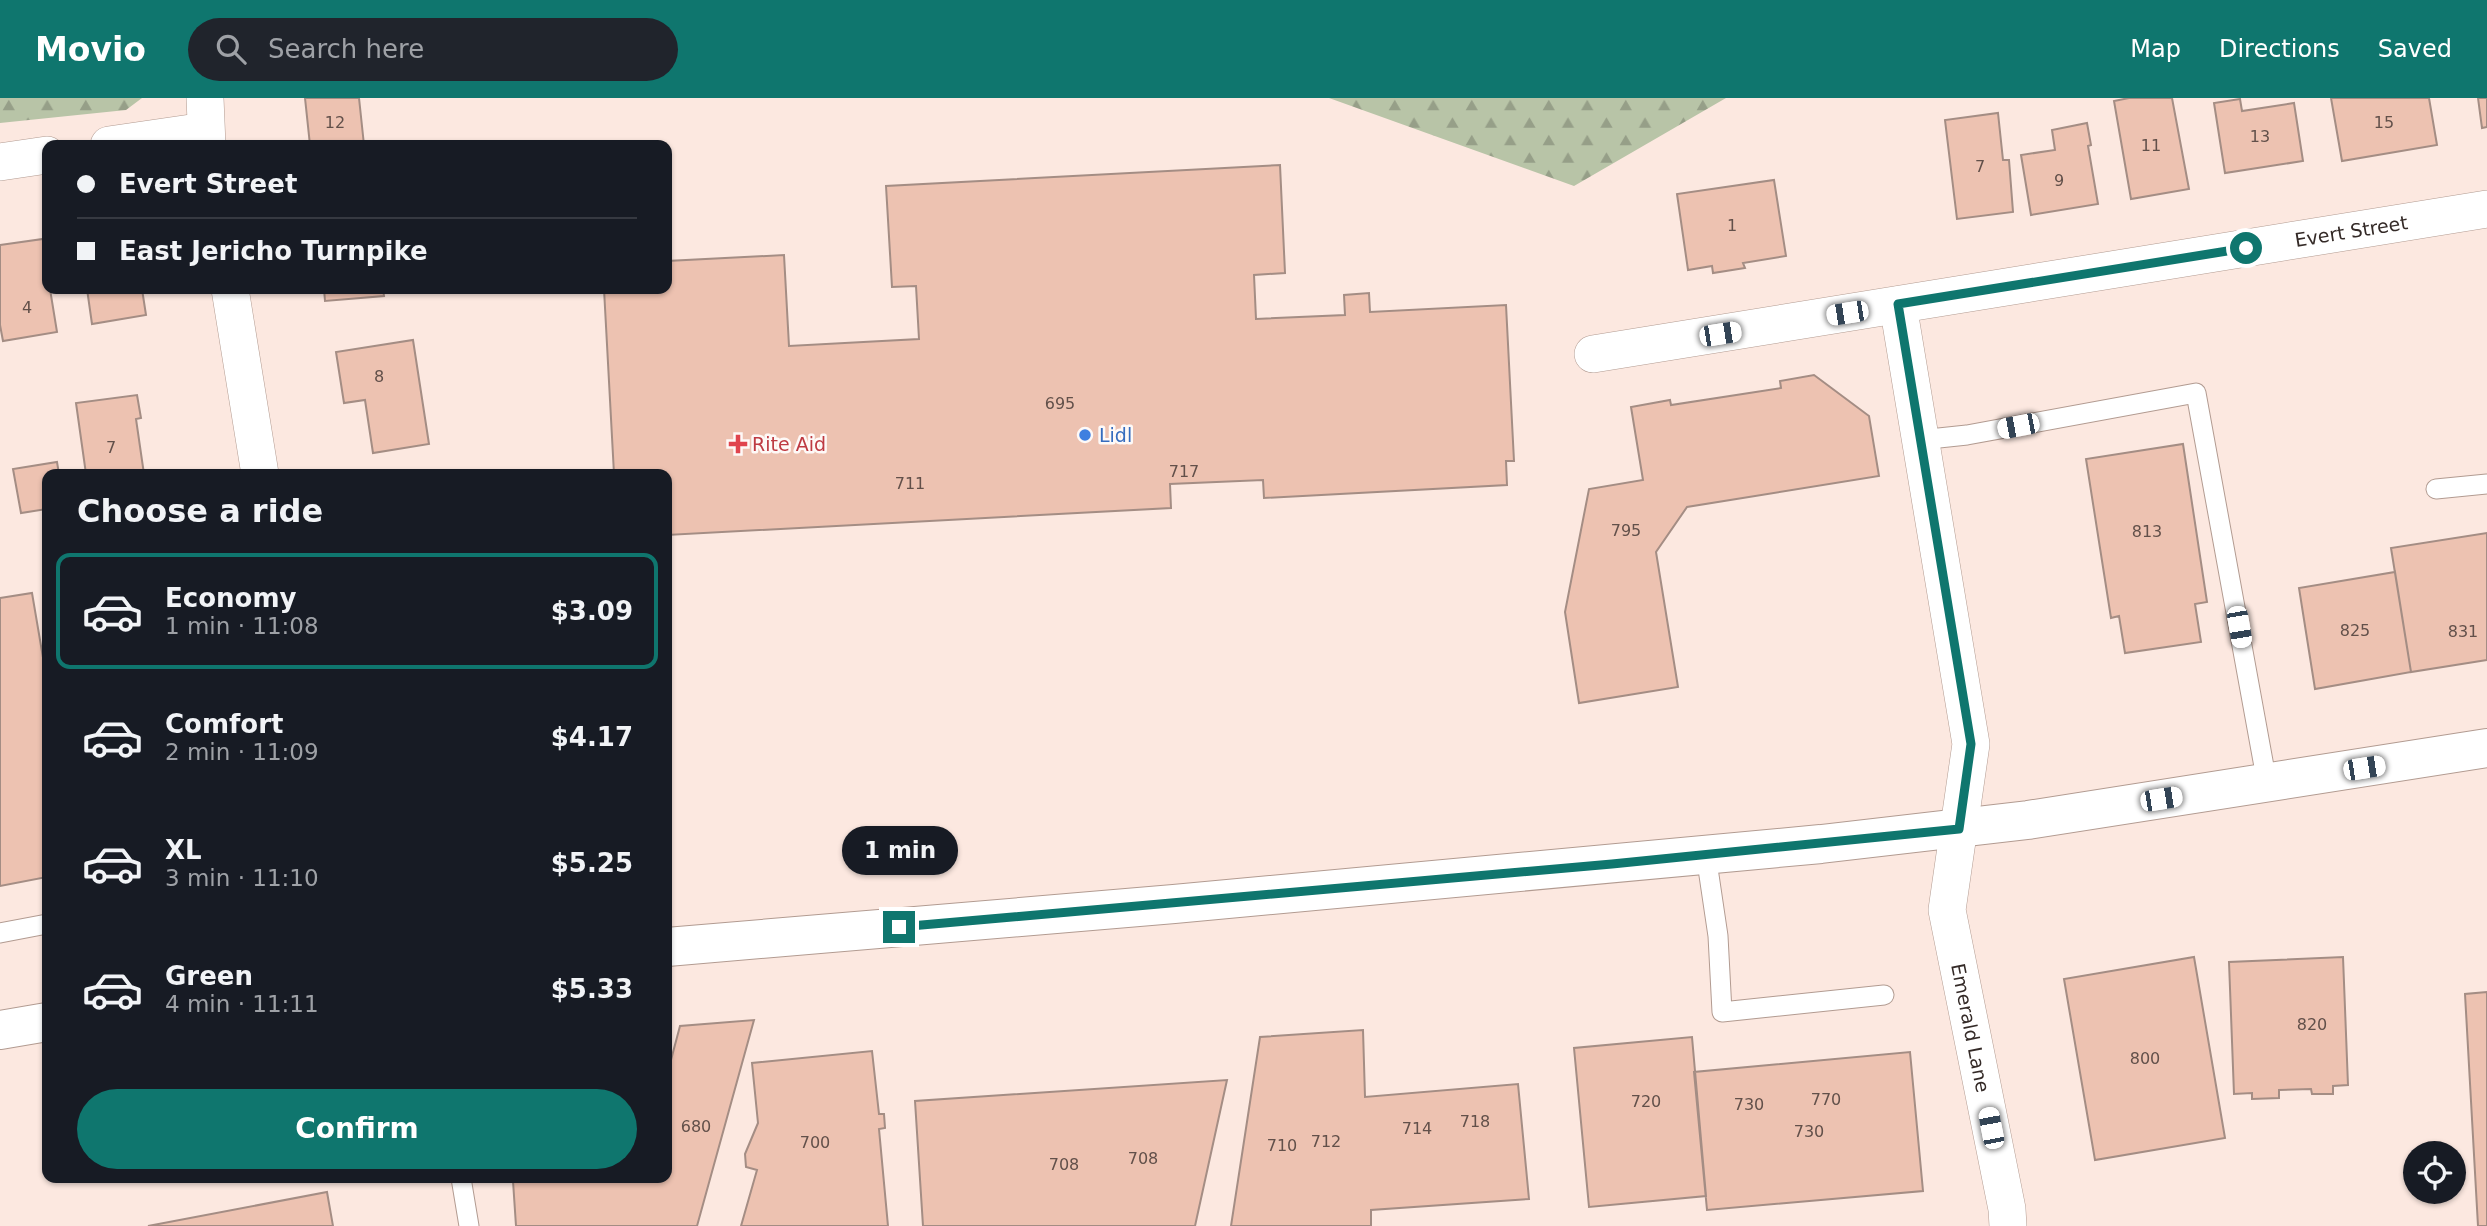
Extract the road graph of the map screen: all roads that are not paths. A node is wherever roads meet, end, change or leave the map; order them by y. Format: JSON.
{"nodes":[{"id":1,"x":206,"y":125,"type":"edge"},
{"id":2,"x":133,"y":140,"type":"edge"},
{"id":3,"x":42,"y":156,"type":"edge"},
{"id":4,"x":0,"y":162,"type":"edge"},
{"id":5,"x":2487,"y":209,"type":"edge"},
{"id":6,"x":231,"y":294,"type":"edge"},
{"id":7,"x":1898,"y":304,"type":"junction"},
{"id":8,"x":1593,"y":354,"type":"dead end"},
{"id":9,"x":1920,"y":440,"type":"junction"},
{"id":10,"x":259,"y":469,"type":"edge"},
{"id":11,"x":2487,"y":484,"type":"edge"},
{"id":12,"x":2436,"y":489,"type":"dead end"},
{"id":13,"x":2487,"y":748,"type":"edge"},
{"id":14,"x":2267,"y":783,"type":"junction"},
{"id":15,"x":1959,"y":829,"type":"junction"},
{"id":16,"x":1706,"y":855,"type":"junction"},
{"id":17,"x":42,"y":925,"type":"edge"},
{"id":18,"x":0,"y":933,"type":"edge"},
{"id":19,"x":672,"y":947,"type":"edge"},
{"id":20,"x":1884,"y":995,"type":"dead end"},
{"id":21,"x":42,"y":1023,"type":"edge"},
{"id":22,"x":0,"y":1030,"type":"edge"},
{"id":23,"x":462,"y":1183,"type":"edge"},
{"id":24,"x":469,"y":1226,"type":"edge"},
{"id":25,"x":2008,"y":1226,"type":"edge"}],
"edges":[{"from":1,"to":2,"type":"street"},
{"from":3,"to":4,"type":"street"},
{"from":5,"to":7,"type":"street","name":"Evert Street"},
{"from":6,"to":10,"type":"street"},
{"from":7,"to":8,"type":"street","name":"Evert Street"},
{"from":7,"to":9,"type":"street","name":"Emerald Lane"},
{"from":9,"to":14,"type":"lane"},
{"from":9,"to":15,"type":"street","name":"Emerald Lane"},
{"from":11,"to":12,"type":"lane"},
{"from":13,"to":14,"type":"main road"},
{"from":14,"to":15,"type":"main road"},
{"from":15,"to":16,"type":"main road"},
{"from":15,"to":25,"type":"street","name":"Emerald Lane"},
{"from":16,"to":19,"type":"main road"},
{"from":16,"to":20,"type":"lane"},
{"from":17,"to":18,"type":"lane"},
{"from":21,"to":22,"type":"main road"},
{"from":23,"to":24,"type":"lane"}]}
